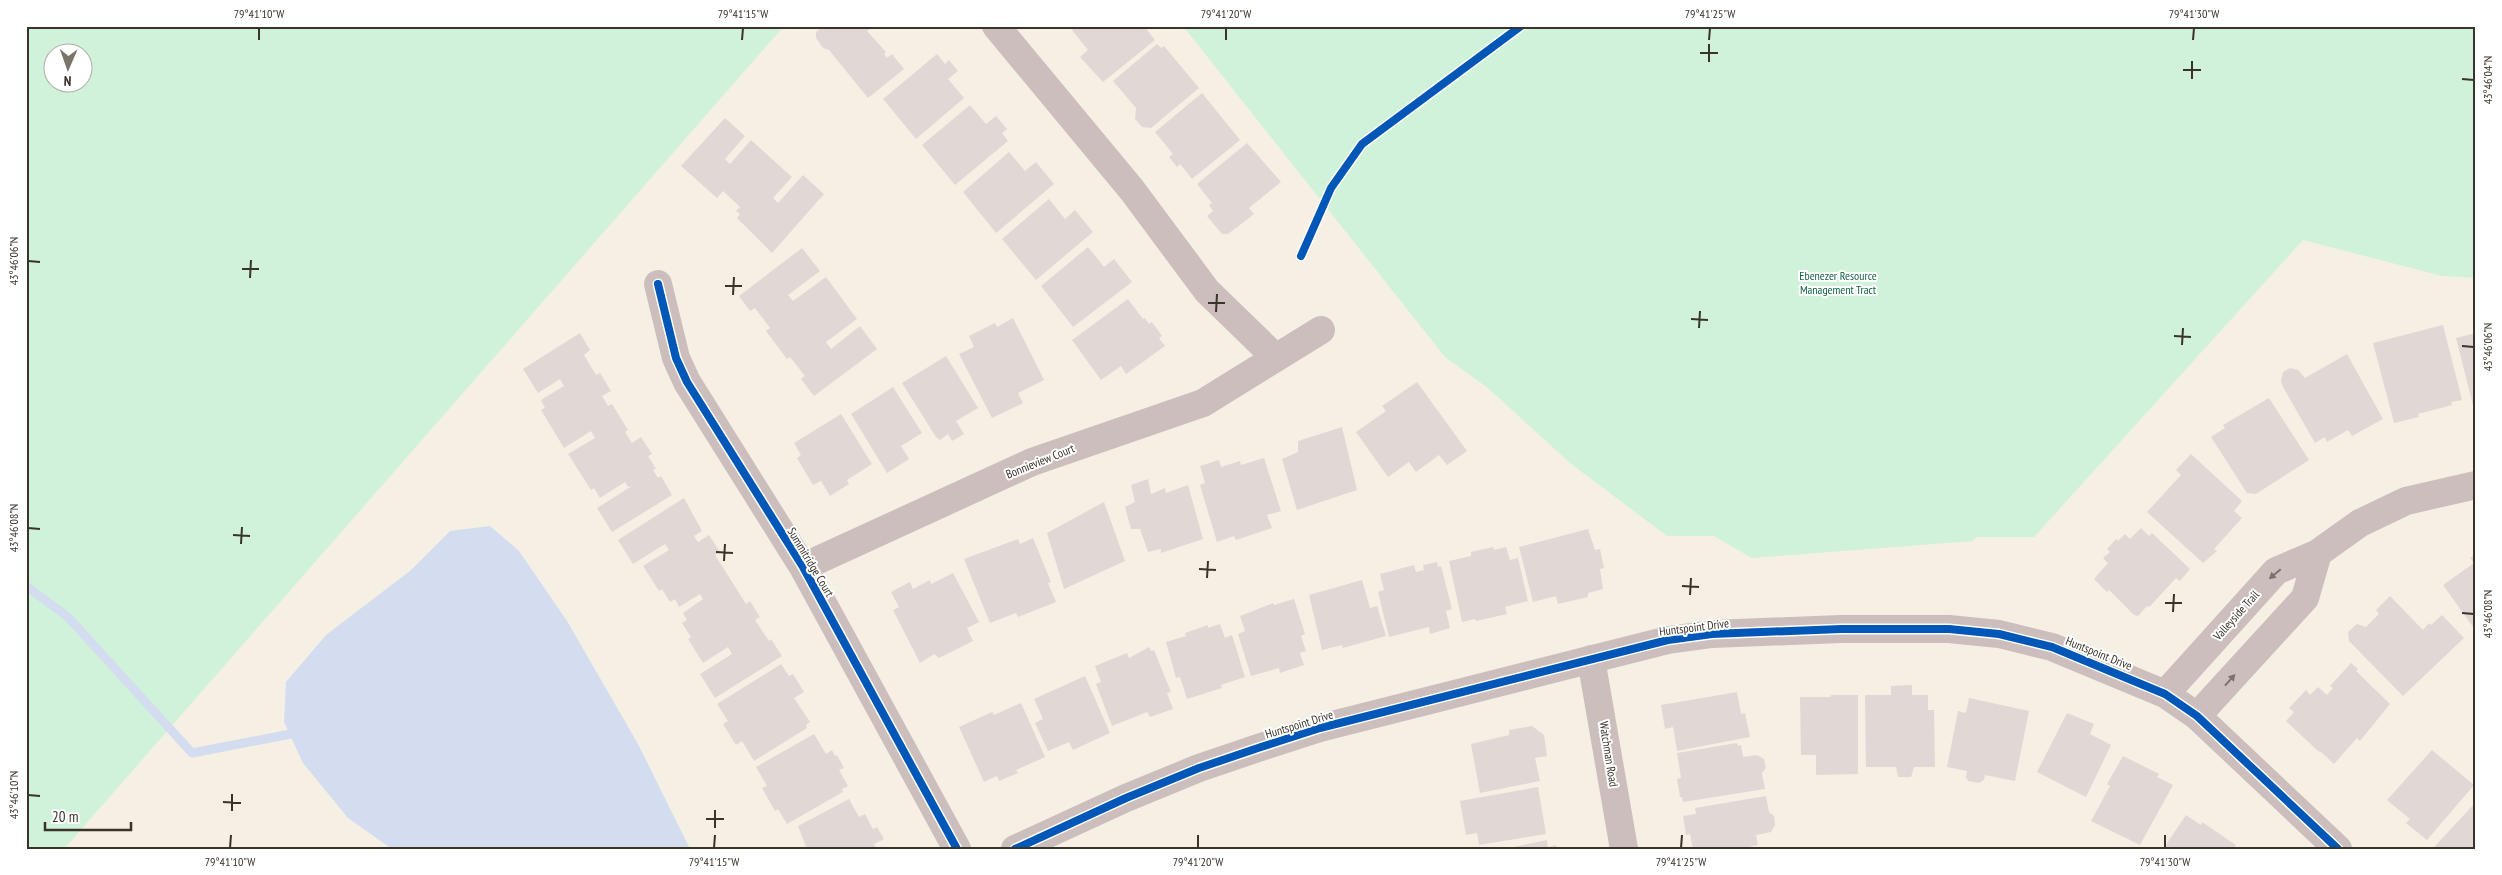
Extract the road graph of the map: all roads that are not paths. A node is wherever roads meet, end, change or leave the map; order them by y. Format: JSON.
{"nodes":[{"id":1,"x":996,"y":26,"type":"edge"},
{"id":2,"x":658,"y":284,"type":"dead end"},
{"id":3,"x":1321,"y":330,"type":"dead end"},
{"id":4,"x":1276,"y":358,"type":"junction"},
{"id":5,"x":2476,"y":484,"type":"edge"},
{"id":6,"x":2318,"y":553,"type":"junction"},
{"id":7,"x":803,"y":567,"type":"junction"},
{"id":8,"x":1591,"y":659,"type":"junction"},
{"id":9,"x":2165,"y":694,"type":"junction"},
{"id":10,"x":2198,"y":716,"type":"junction"},
{"id":11,"x":957,"y":849,"type":"edge"},
{"id":12,"x":1015,"y":849,"type":"edge"},
{"id":13,"x":1624,"y":849,"type":"edge"},
{"id":14,"x":2338,"y":849,"type":"edge"}],
"edges":[{"from":1,"to":4,"type":"street"},
{"from":2,"to":7,"type":"street","name":"Summitridge Court"},
{"from":3,"to":4,"type":"street","name":"Bonnieview Court"},
{"from":4,"to":7,"type":"street","name":"Bonnieview Court"},
{"from":5,"to":6,"type":"street","name":"Valleyside Trail"},
{"from":6,"to":9,"type":"street","name":"Valleyside Trail","one_way":true},
{"from":10,"to":6,"type":"street","one_way":true},
{"from":7,"to":11,"type":"street","name":"Summitridge Court"},
{"from":8,"to":9,"type":"street","name":"Huntspoint Drive"},
{"from":8,"to":12,"type":"street","name":"Huntspoint Drive"},
{"from":8,"to":13,"type":"street","name":"Watchman Road"},
{"from":9,"to":10,"type":"street","name":"Huntspoint Drive"},
{"from":10,"to":14,"type":"street","name":"Huntspoint Drive"}]}
